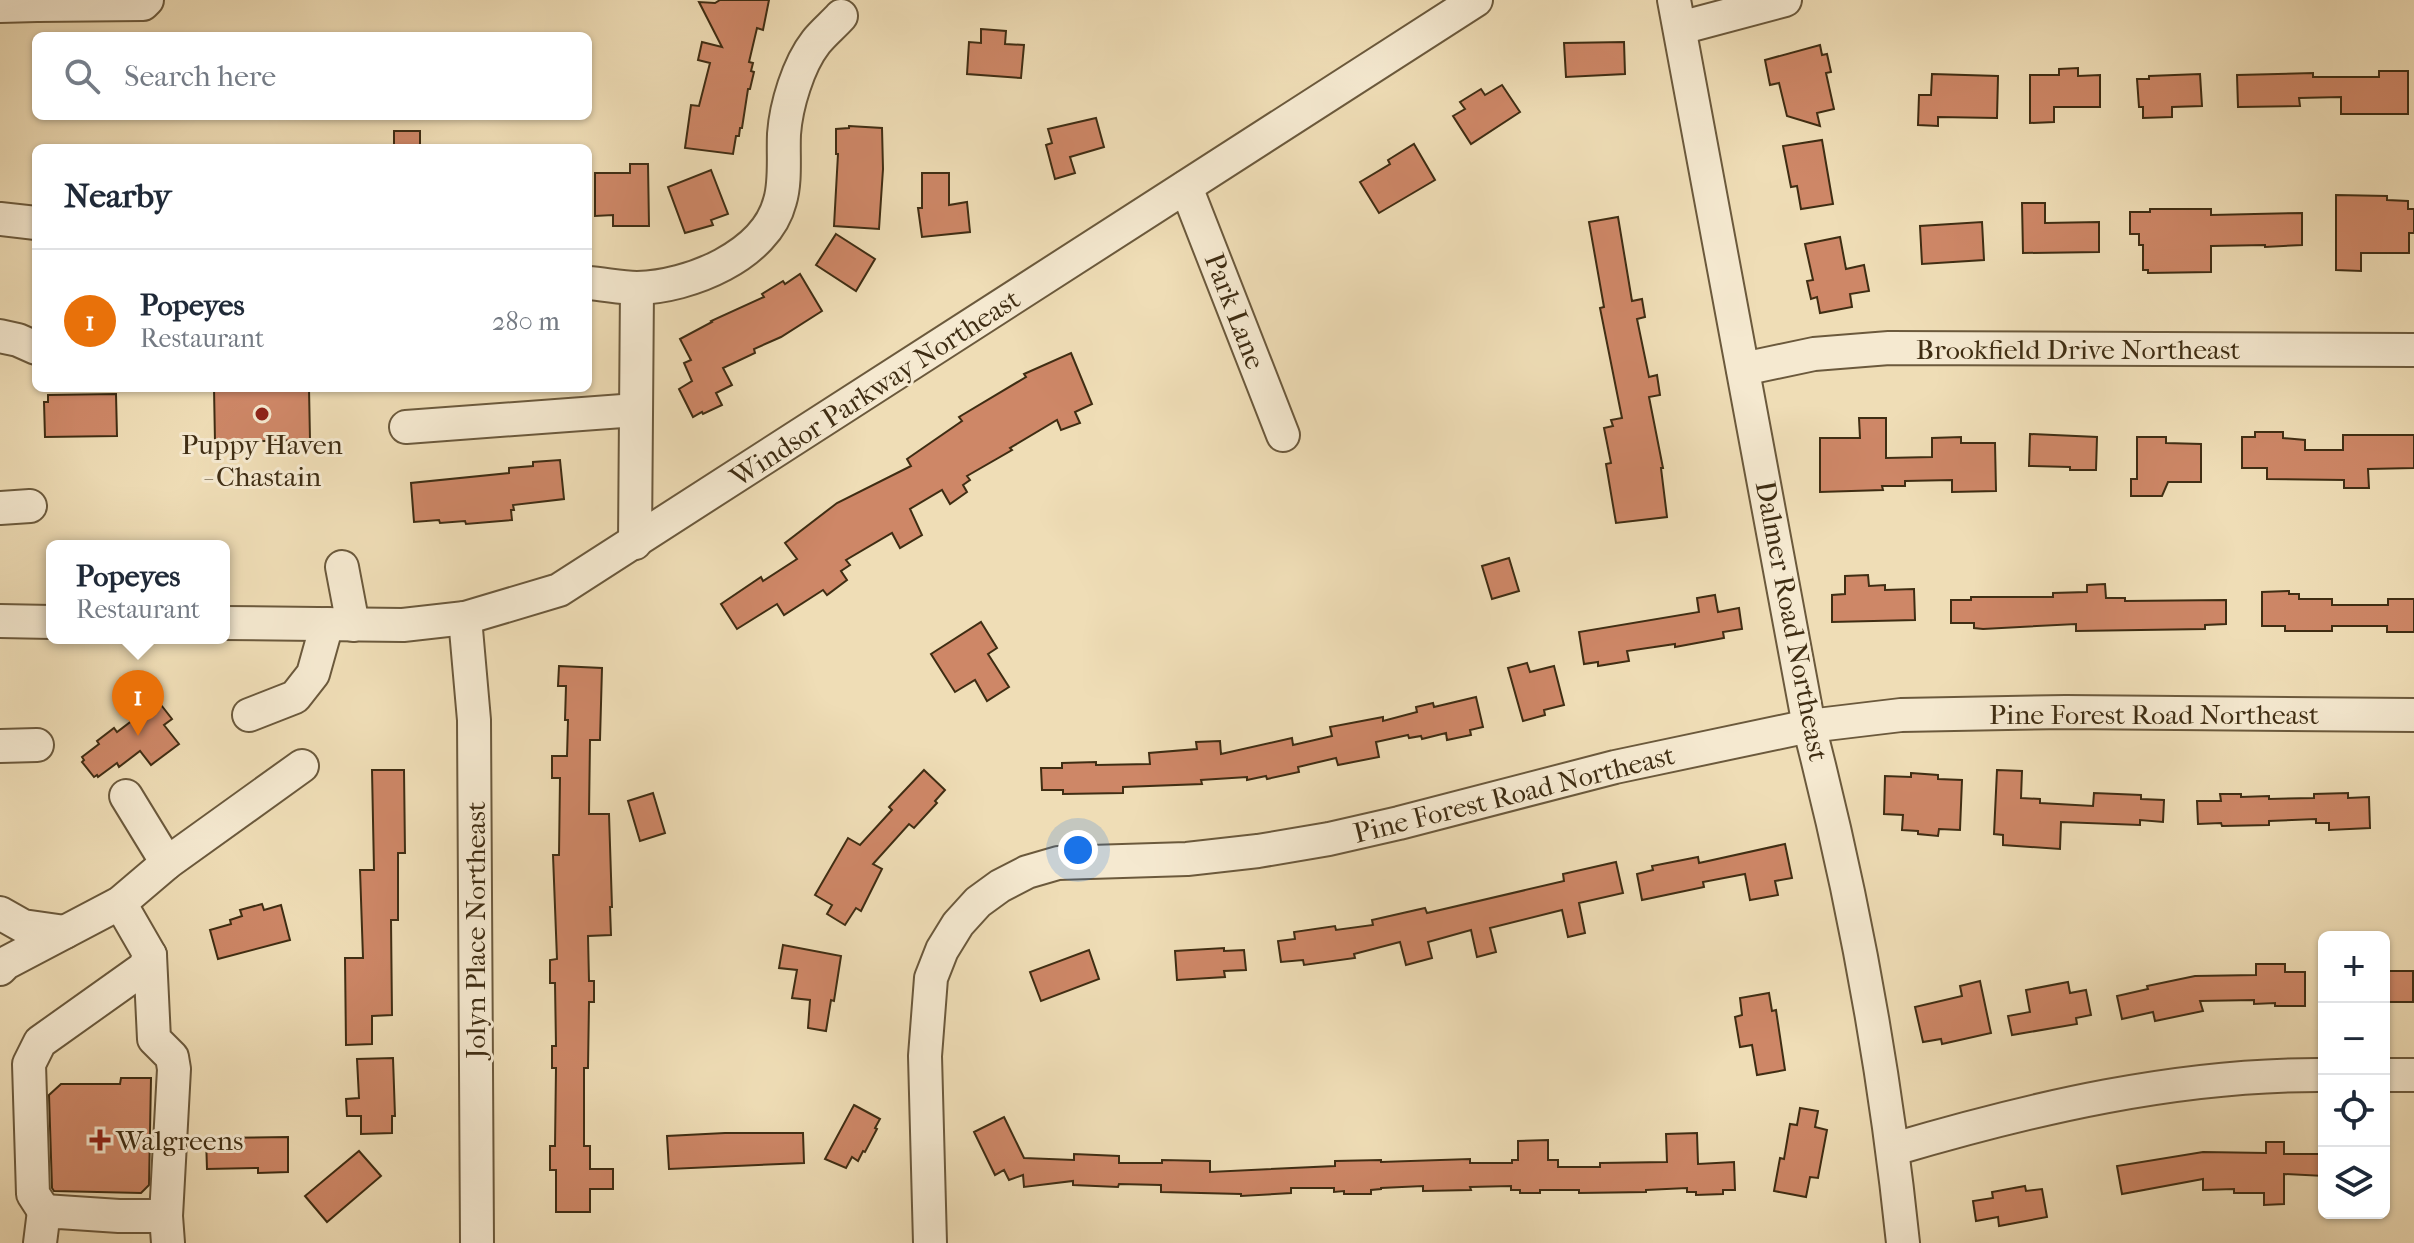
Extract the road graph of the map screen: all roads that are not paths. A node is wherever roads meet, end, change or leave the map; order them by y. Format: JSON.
{"nodes":[{"id":1,"x":147,"y":0,"type":"edge"},
{"id":2,"x":1476,"y":0,"type":"edge"},
{"id":3,"x":1785,"y":0,"type":"edge"},
{"id":4,"x":37,"y":2,"type":"edge"},
{"id":5,"x":0,"y":6,"type":"edge"},
{"id":6,"x":1677,"y":14,"type":"edge"},
{"id":7,"x":841,"y":16,"type":"dead end"},
{"id":8,"x":1186,"y":187,"type":"junction"},
{"id":9,"x":0,"y":219,"type":"edge"},
{"id":10,"x":32,"y":223,"type":"edge"},
{"id":11,"x":592,"y":283,"type":"edge"},
{"id":12,"x":637,"y":288,"type":"junction"},
{"id":13,"x":0,"y":336,"type":"edge"},
{"id":14,"x":32,"y":346,"type":"edge"},
{"id":15,"x":2414,"y":350,"type":"edge"},
{"id":16,"x":1743,"y":369,"type":"junction"},
{"id":17,"x":636,"y":410,"type":"junction"},
{"id":18,"x":406,"y":427,"type":"dead end"},
{"id":19,"x":1283,"y":435,"type":"dead end"},
{"id":20,"x":635,"y":543,"type":"junction"},
{"id":21,"x":342,"y":567,"type":"dead end"},
{"id":22,"x":465,"y":618,"type":"junction"},
{"id":23,"x":0,"y":621,"type":"edge"},
{"id":24,"x":46,"y":622,"type":"edge"},
{"id":25,"x":230,"y":623,"type":"edge"},
{"id":26,"x":340,"y":624,"type":"junction"},
{"id":27,"x":249,"y":715,"type":"dead end"},
{"id":28,"x":2414,"y":715,"type":"edge"},
{"id":29,"x":1809,"y":726,"type":"junction"},
{"id":30,"x":37,"y":745,"type":"dead end"},
{"id":31,"x":0,"y":746,"type":"edge"},
{"id":32,"x":302,"y":766,"type":"dead end"},
{"id":33,"x":126,"y":796,"type":"dead end"},
{"id":34,"x":167,"y":863,"type":"junction"},
{"id":35,"x":120,"y":903,"type":"junction"},
{"id":36,"x":0,"y":913,"type":"edge"},
{"id":37,"x":65,"y":932,"type":"junction"},
{"id":38,"x":150,"y":955,"type":"junction"},
{"id":39,"x":0,"y":969,"type":"edge"},
{"id":40,"x":2318,"y":1075,"type":"edge"},
{"id":41,"x":2390,"y":1075,"type":"edge"},
{"id":42,"x":2414,"y":1075,"type":"edge"},
{"id":43,"x":1894,"y":1149,"type":"junction"},
{"id":44,"x":44,"y":1211,"type":"junction"},
{"id":45,"x":167,"y":1230,"type":"edge"},
{"id":46,"x":40,"y":1243,"type":"edge"},
{"id":47,"x":477,"y":1243,"type":"edge"},
{"id":48,"x":930,"y":1243,"type":"edge"},
{"id":49,"x":1903,"y":1243,"type":"edge"}],
"edges":[{"from":1,"to":4,"type":"street"},
{"from":2,"to":8,"type":"street","name":"Windsor Parkway Northeast"},
{"from":3,"to":6,"type":"street"},
{"from":4,"to":5,"type":"street"},
{"from":6,"to":16,"type":"street","name":"Dalmer Road Northeast"},
{"from":7,"to":12,"type":"street"},
{"from":8,"to":19,"type":"street","name":"Park Lane"},
{"from":8,"to":20,"type":"street","name":"Windsor Parkway Northeast"},
{"from":9,"to":10,"type":"street"},
{"from":11,"to":12,"type":"street"},
{"from":12,"to":17,"type":"street"},
{"from":13,"to":14,"type":"street"},
{"from":15,"to":16,"type":"street","name":"Brookfield Drive Northeast"},
{"from":16,"to":29,"type":"street","name":"Dalmer Road Northeast"},
{"from":17,"to":18,"type":"street"},
{"from":17,"to":20,"type":"street"},
{"from":20,"to":22,"type":"street","name":"Windsor Parkway Northeast"},
{"from":21,"to":26,"type":"street"},
{"from":22,"to":26,"type":"street","name":"Windsor Parkway Northeast"},
{"from":22,"to":47,"type":"street","name":"Jolyn Place Northeast"},
{"from":23,"to":24,"type":"street"},
{"from":25,"to":26,"type":"street","name":"Windsor Parkway Northeast"},
{"from":26,"to":27,"type":"street"},
{"from":28,"to":29,"type":"street","name":"Pine Forest Road Northeast"},
{"from":29,"to":43,"type":"street","name":"Dalmer Road Northeast"},
{"from":29,"to":48,"type":"street","name":"Pine Forest Road Northeast"},
{"from":30,"to":31,"type":"street"},
{"from":32,"to":34,"type":"street"},
{"from":33,"to":34,"type":"street"},
{"from":34,"to":35,"type":"street"},
{"from":35,"to":37,"type":"street"},
{"from":35,"to":38,"type":"street"},
{"from":36,"to":37,"type":"street"},
{"from":37,"to":39,"type":"street"},
{"from":38,"to":44,"type":"street"},
{"from":38,"to":45,"type":"street"},
{"from":40,"to":43,"type":"street"},
{"from":41,"to":42,"type":"street"},
{"from":43,"to":49,"type":"street","name":"Dalmer Road Northeast"},
{"from":44,"to":45,"type":"street"},
{"from":44,"to":46,"type":"street"}]}
